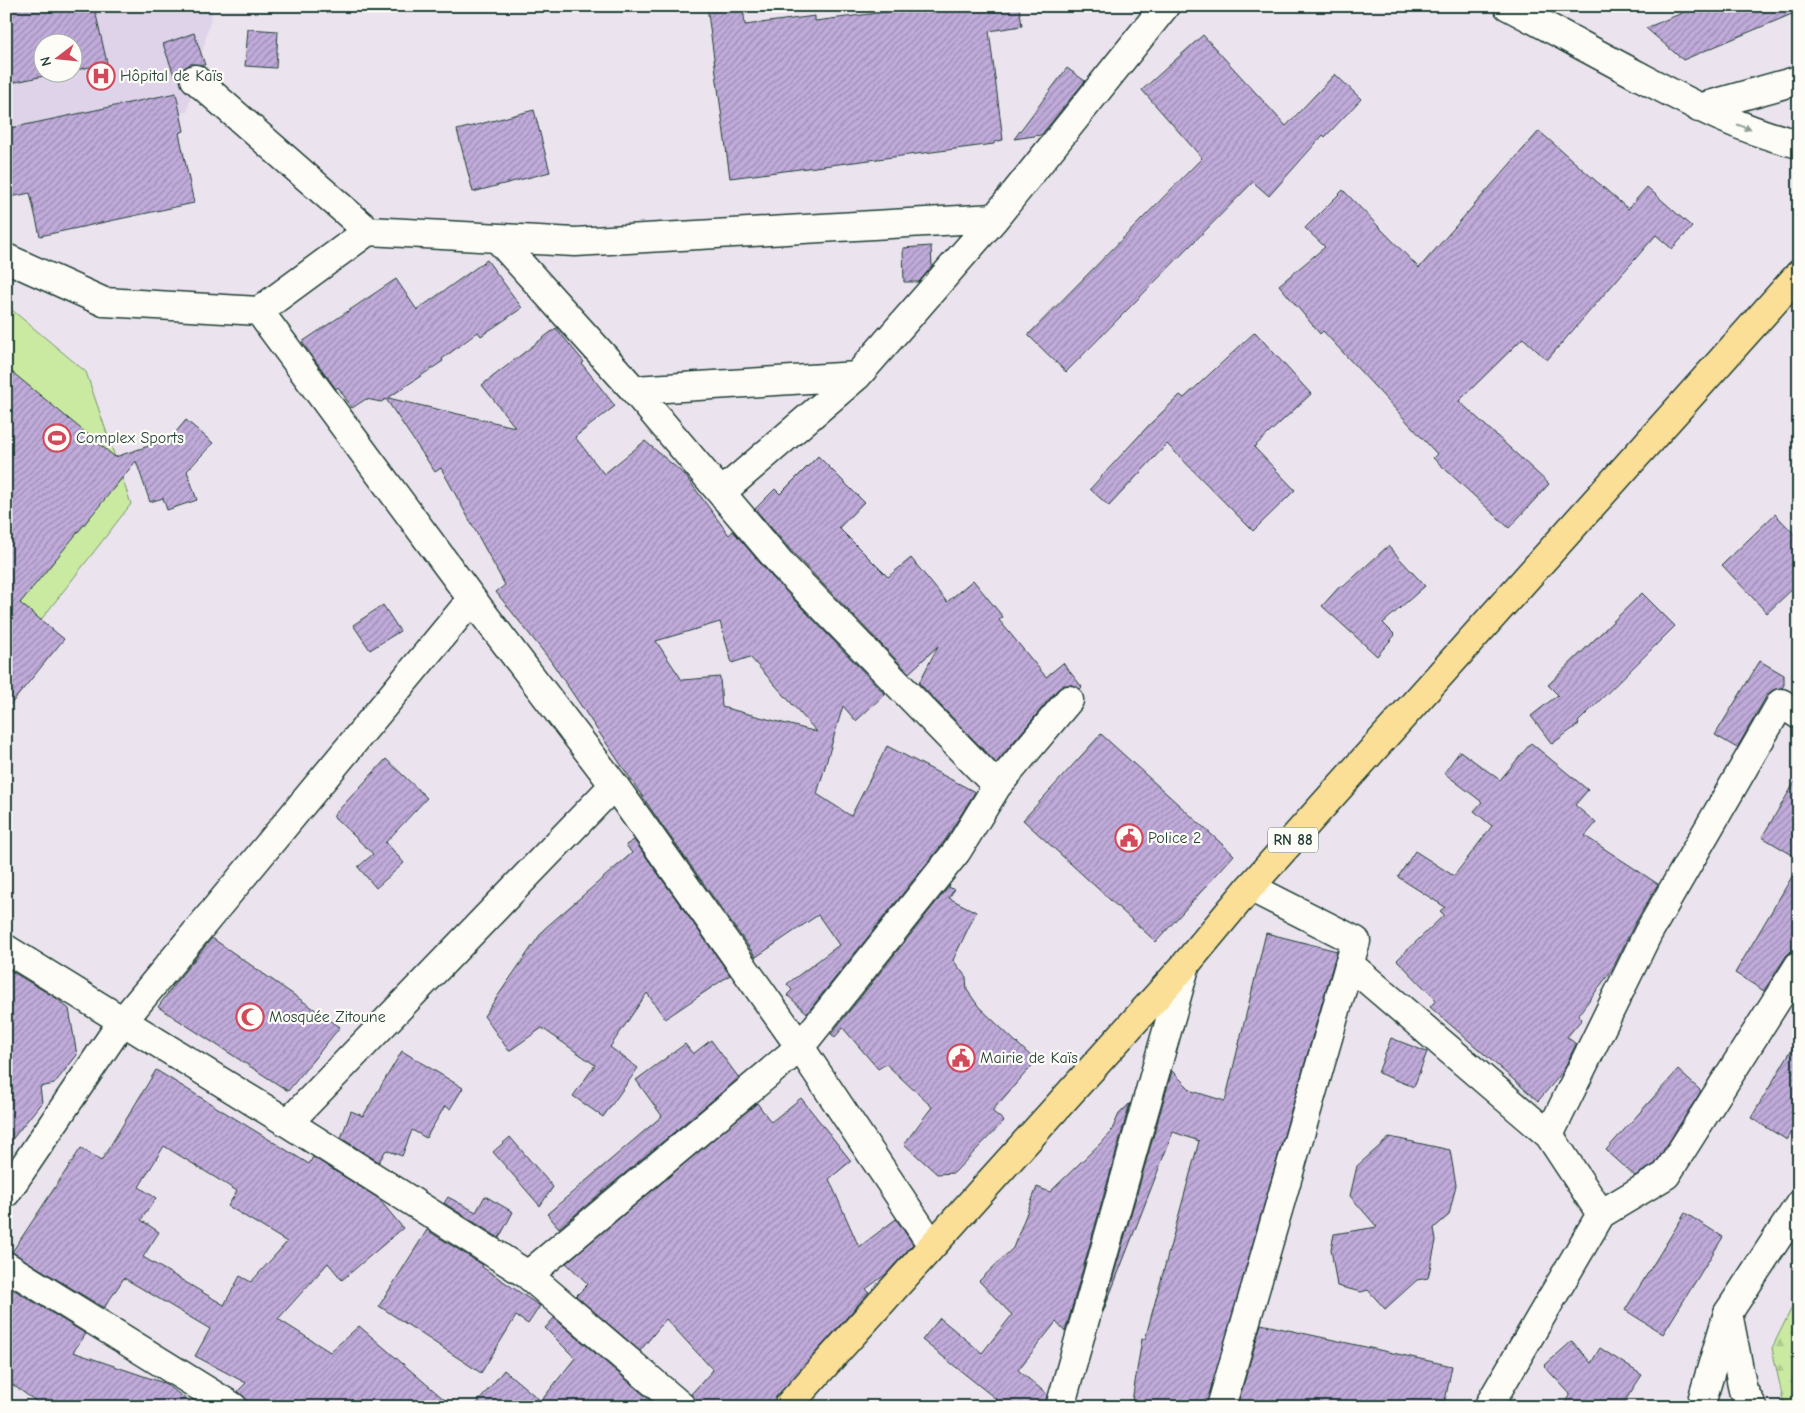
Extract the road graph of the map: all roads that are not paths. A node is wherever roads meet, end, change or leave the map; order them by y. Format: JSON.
{"nodes":[{"id":1,"x":1165,"y":6,"type":"edge"},
{"id":2,"x":1508,"y":6,"type":"edge"},
{"id":3,"x":195,"y":79,"type":"dead end"},
{"id":4,"x":1799,"y":80,"type":"edge"},
{"id":5,"x":1699,"y":108,"type":"junction"},
{"id":6,"x":1799,"y":144,"type":"edge"},
{"id":7,"x":995,"y":218,"type":"junction"},
{"id":8,"x":368,"y":231,"type":"junction"},
{"id":9,"x":497,"y":238,"type":"junction"},
{"id":10,"x":6,"y":258,"type":"edge"},
{"id":11,"x":1799,"y":274,"type":"edge"},
{"id":12,"x":259,"y":311,"type":"junction"},
{"id":13,"x":857,"y":376,"type":"junction"},
{"id":14,"x":634,"y":390,"type":"junction"},
{"id":15,"x":722,"y":492,"type":"junction"},
{"id":16,"x":472,"y":599,"type":"junction"},
{"id":17,"x":1069,"y":700,"type":"dead end"},
{"id":18,"x":1799,"y":715,"type":"edge"},
{"id":19,"x":614,"y":784,"type":"junction"},
{"id":20,"x":997,"y":786,"type":"junction"},
{"id":21,"x":1250,"y":887,"type":"junction"},
{"id":22,"x":6,"y":949,"type":"edge"},
{"id":23,"x":1186,"y":964,"type":"junction"},
{"id":24,"x":1349,"y":964,"type":"junction"},
{"id":25,"x":1799,"y":965,"type":"edge"},
{"id":26,"x":122,"y":1022,"type":"junction"},
{"id":27,"x":800,"y":1046,"type":"junction"},
{"id":28,"x":288,"y":1123,"type":"junction"},
{"id":29,"x":1549,"y":1135,"type":"junction"},
{"id":30,"x":6,"y":1193,"type":"edge"},
{"id":31,"x":1799,"y":1205,"type":"edge"},
{"id":32,"x":1601,"y":1214,"type":"junction"},
{"id":33,"x":932,"y":1245,"type":"junction"},
{"id":34,"x":6,"y":1266,"type":"edge"},
{"id":35,"x":528,"y":1275,"type":"junction"},
{"id":36,"x":1728,"y":1313,"type":"junction"},
{"id":37,"x":233,"y":1407,"type":"edge"},
{"id":38,"x":682,"y":1407,"type":"edge"},
{"id":39,"x":787,"y":1407,"type":"edge"},
{"id":40,"x":1060,"y":1407,"type":"edge"},
{"id":41,"x":1221,"y":1407,"type":"edge"},
{"id":42,"x":1488,"y":1407,"type":"edge"},
{"id":43,"x":1702,"y":1407,"type":"edge"},
{"id":44,"x":1753,"y":1407,"type":"edge"}],
"edges":[{"from":1,"to":7,"type":"street"},
{"from":2,"to":5,"type":"street"},
{"from":3,"to":8,"type":"street"},
{"from":4,"to":5,"type":"street"},
{"from":5,"to":6,"type":"street","one_way":true},
{"from":7,"to":9,"type":"street"},
{"from":7,"to":13,"type":"street"},
{"from":8,"to":9,"type":"street"},
{"from":8,"to":12,"type":"street"},
{"from":9,"to":14,"type":"street"},
{"from":10,"to":12,"type":"street"},
{"from":11,"to":21,"type":"main road","number":"RN 88"},
{"from":12,"to":16,"type":"street"},
{"from":13,"to":14,"type":"street"},
{"from":13,"to":15,"type":"street"},
{"from":14,"to":15,"type":"street"},
{"from":15,"to":20,"type":"street"},
{"from":16,"to":19,"type":"street"},
{"from":16,"to":26,"type":"street"},
{"from":17,"to":20,"type":"street"},
{"from":18,"to":29,"type":"street"},
{"from":19,"to":27,"type":"street"},
{"from":19,"to":28,"type":"street"},
{"from":20,"to":27,"type":"street"},
{"from":21,"to":23,"type":"main road","number":"RN 88"},
{"from":21,"to":24,"type":"street"},
{"from":22,"to":26,"type":"street"},
{"from":23,"to":33,"type":"main road","number":"RN 88"},
{"from":23,"to":40,"type":"street"},
{"from":24,"to":29,"type":"street"},
{"from":24,"to":41,"type":"street"},
{"from":25,"to":32,"type":"street"},
{"from":26,"to":28,"type":"street"},
{"from":26,"to":30,"type":"street"},
{"from":27,"to":33,"type":"street"},
{"from":27,"to":35,"type":"street"},
{"from":28,"to":35,"type":"street"},
{"from":29,"to":32,"type":"street"},
{"from":31,"to":36,"type":"street"},
{"from":32,"to":42,"type":"street"},
{"from":33,"to":39,"type":"main road","number":"RN 88"},
{"from":34,"to":37,"type":"street"},
{"from":35,"to":38,"type":"street"},
{"from":36,"to":43,"type":"street"},
{"from":36,"to":44,"type":"street"}]}
